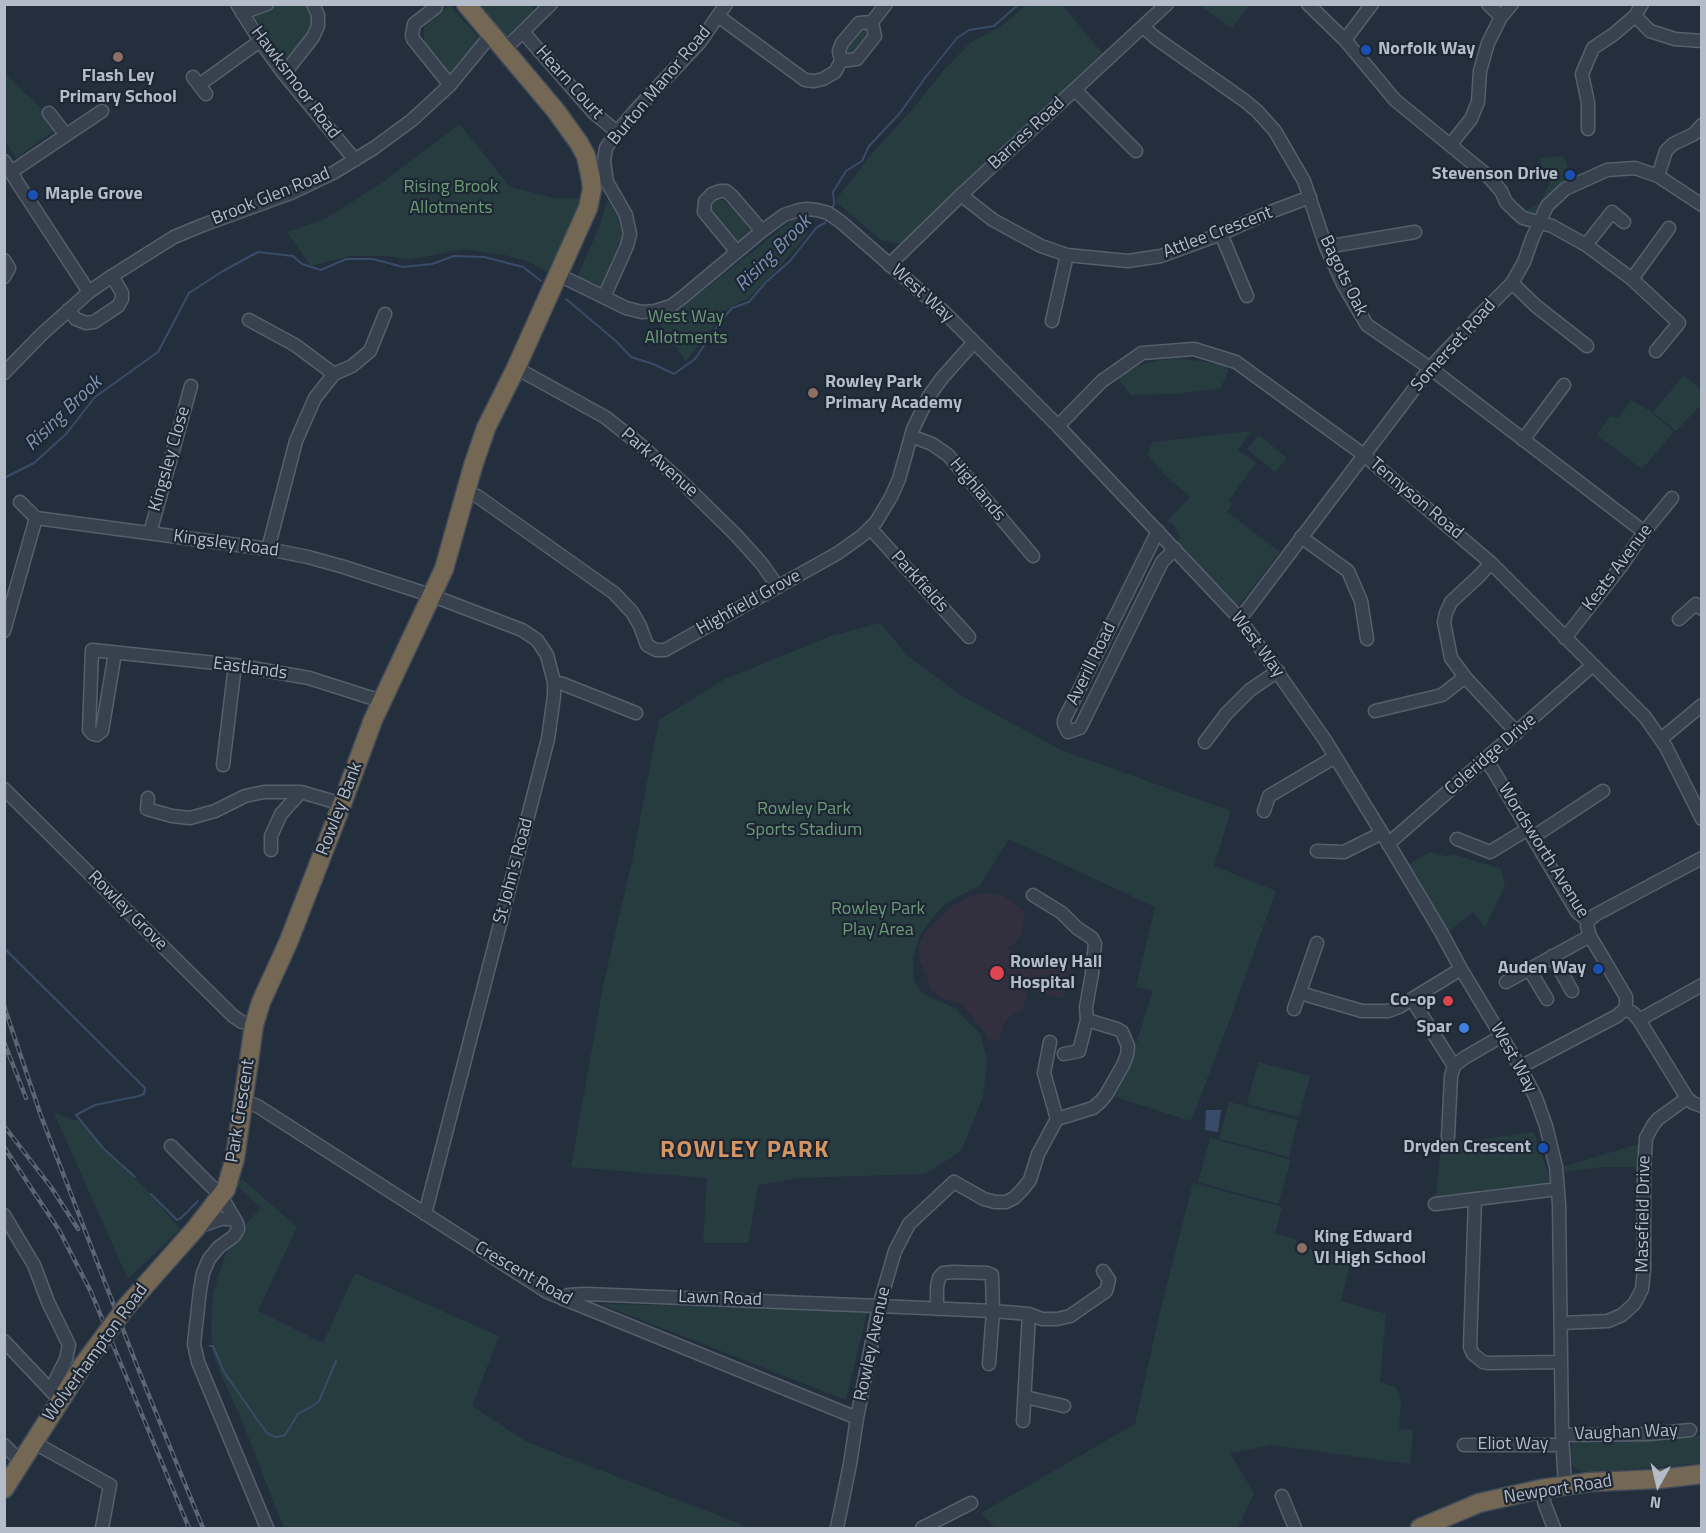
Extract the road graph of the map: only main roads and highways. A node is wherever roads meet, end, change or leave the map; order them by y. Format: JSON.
{"nodes":[{"id":1,"x":466,"y":4,"type":"edge"},
{"id":2,"x":254,"y":1025,"type":"joint"},
{"id":3,"x":221,"y":1196,"type":"joint"},
{"id":4,"x":1701,"y":1474,"type":"edge"},
{"id":5,"x":4,"y":1489,"type":"edge"},
{"id":6,"x":1420,"y":1528,"type":"edge"}],
"edges":[{"from":1,"to":2,"type":"highway","name":"Rowley Bank"},
{"from":2,"to":3,"type":"highway","name":"Park Crescent"},
{"from":3,"to":5,"type":"highway","name":"Wolverhampton Road","bridge":true},
{"from":4,"to":6,"type":"highway","name":"Newport Road"}]}
